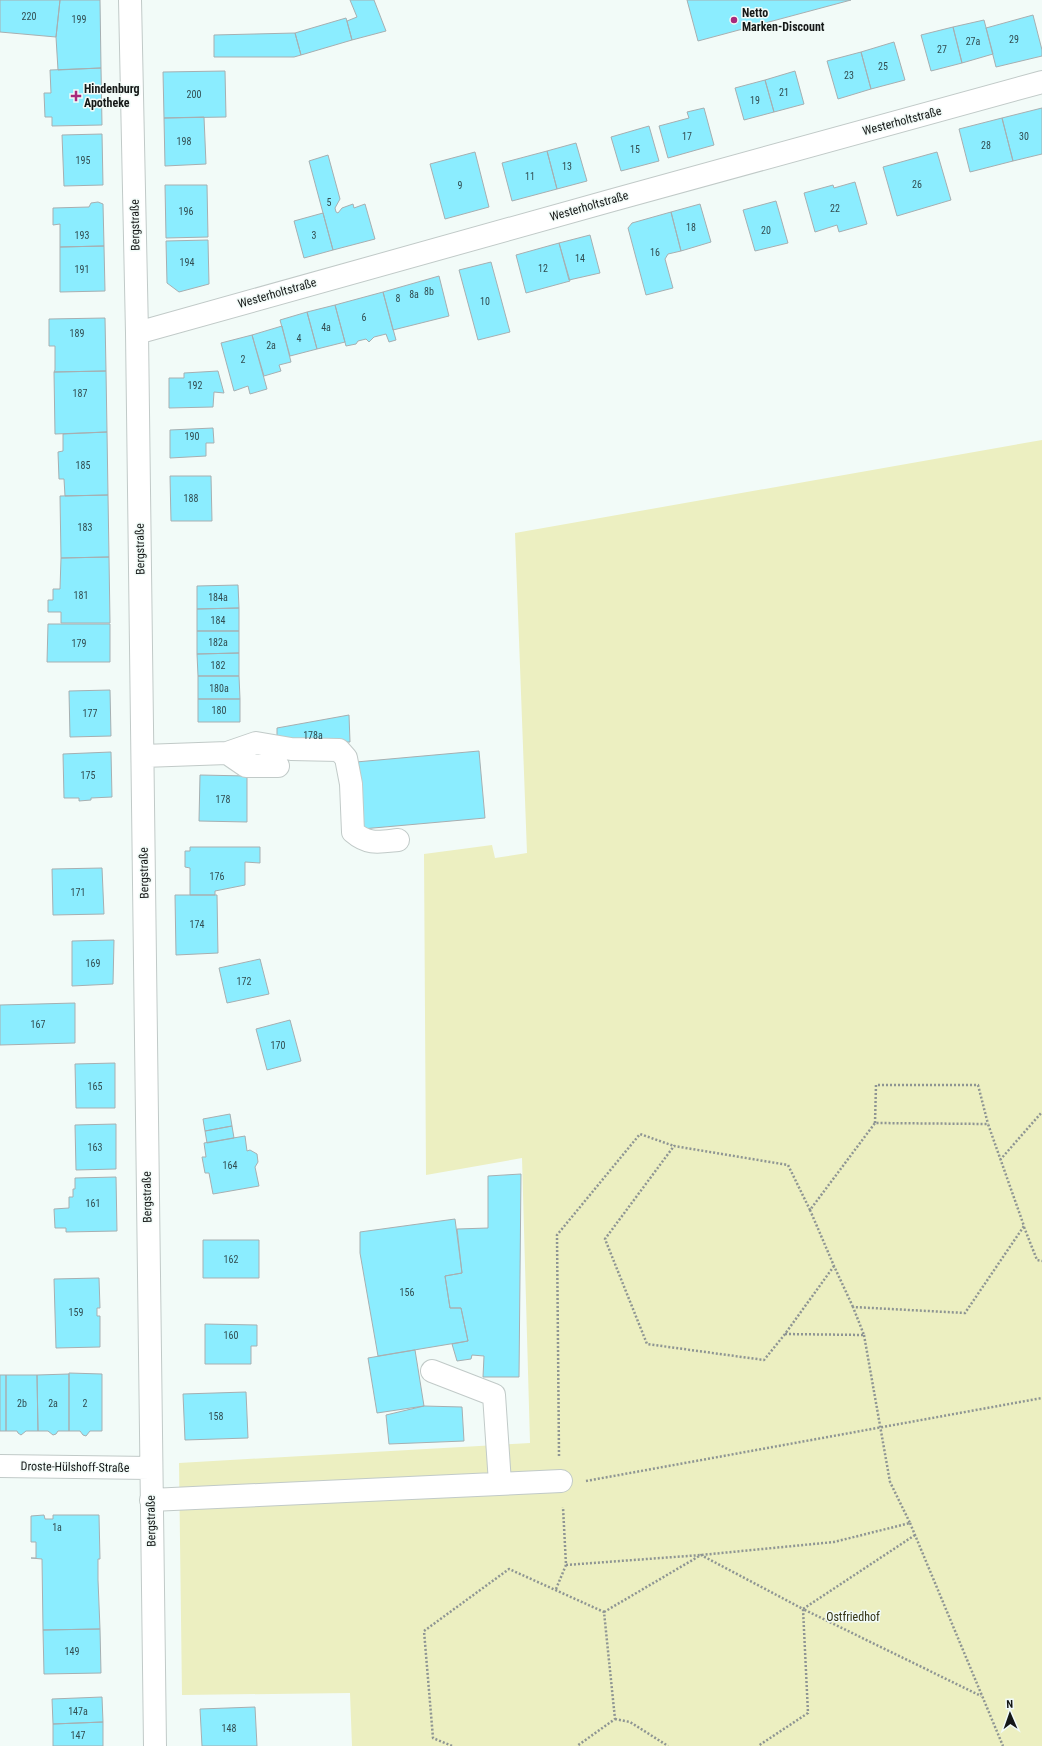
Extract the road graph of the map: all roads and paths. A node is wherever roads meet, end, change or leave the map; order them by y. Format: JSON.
{"nodes":[{"id":1,"x":130,"y":0,"type":"edge"},
{"id":2,"x":1042,"y":82,"type":"edge"},
{"id":3,"x":137,"y":333,"type":"junction"},
{"id":4,"x":227,"y":753,"type":"junction"},
{"id":5,"x":143,"y":756,"type":"junction"},
{"id":6,"x":278,"y":766,"type":"dead end"},
{"id":7,"x":398,"y":840,"type":"dead end"},
{"id":8,"x":1042,"y":1112,"type":"edge"},
{"id":9,"x":875,"y":1123,"type":"junction"},
{"id":10,"x":988,"y":1124,"type":"junction"},
{"id":11,"x":674,"y":1146,"type":"junction"},
{"id":12,"x":1000,"y":1160,"type":"junction"},
{"id":13,"x":810,"y":1210,"type":"junction"},
{"id":14,"x":1024,"y":1226,"type":"junction"},
{"id":15,"x":1042,"y":1261,"type":"edge"},
{"id":16,"x":834,"y":1266,"type":"junction"},
{"id":17,"x":853,"y":1307,"type":"junction"},
{"id":18,"x":785,"y":1334,"type":"junction"},
{"id":19,"x":864,"y":1335,"type":"junction"},
{"id":20,"x":432,"y":1371,"type":"dead end"},
{"id":21,"x":1042,"y":1398,"type":"edge"},
{"id":22,"x":0,"y":1466,"type":"edge"},
{"id":23,"x":150,"y":1468,"type":"junction"},
{"id":24,"x":561,"y":1480,"type":"junction"},
{"id":25,"x":500,"y":1483,"type":"junction"},
{"id":26,"x":151,"y":1500,"type":"junction"},
{"id":27,"x":565,"y":1523,"type":"dead end"},
{"id":28,"x":910,"y":1523,"type":"junction"},
{"id":29,"x":915,"y":1535,"type":"junction"},
{"id":30,"x":701,"y":1555,"type":"junction"},
{"id":31,"x":566,"y":1565,"type":"junction"},
{"id":32,"x":556,"y":1589,"type":"junction"},
{"id":33,"x":803,"y":1609,"type":"junction"},
{"id":34,"x":604,"y":1612,"type":"junction"},
{"id":35,"x":981,"y":1696,"type":"junction"},
{"id":36,"x":615,"y":1719,"type":"junction"},
{"id":37,"x":155,"y":1746,"type":"edge"},
{"id":38,"x":452,"y":1746,"type":"edge"},
{"id":39,"x":577,"y":1746,"type":"edge"},
{"id":40,"x":668,"y":1746,"type":"edge"},
{"id":41,"x":758,"y":1746,"type":"edge"},
{"id":42,"x":1002,"y":1746,"type":"edge"}],
"edges":[{"from":1,"to":3,"type":"street","name":"Bergstraße"},
{"from":2,"to":3,"type":"street","name":"Westerholtstraße"},
{"from":3,"to":5,"type":"street","name":"Bergstraße"},
{"from":4,"to":5,"type":"street"},
{"from":4,"to":6,"type":"street"},
{"from":4,"to":7,"type":"street"},
{"from":5,"to":23,"type":"street","name":"Bergstraße"},
{"from":8,"to":12,"type":"path"},
{"from":9,"to":10,"type":"path"},
{"from":9,"to":10,"type":"path"},
{"from":9,"to":13,"type":"path"},
{"from":10,"to":12,"type":"path"},
{"from":11,"to":13,"type":"path"},
{"from":11,"to":18,"type":"path"},
{"from":11,"to":24,"type":"path"},
{"from":12,"to":14,"type":"path"},
{"from":13,"to":16,"type":"path"},
{"from":14,"to":15,"type":"path"},
{"from":14,"to":17,"type":"path"},
{"from":16,"to":17,"type":"path"},
{"from":16,"to":18,"type":"path"},
{"from":17,"to":19,"type":"path"},
{"from":18,"to":19,"type":"path"},
{"from":19,"to":28,"type":"path","bridge":true},
{"from":20,"to":25,"type":"street"},
{"from":21,"to":24,"type":"path"},
{"from":22,"to":23,"type":"street","name":"Droste-Hülshoff-Straße"},
{"from":23,"to":26,"type":"street","name":"Bergstraße"},
{"from":24,"to":25,"type":"street"},
{"from":25,"to":26,"type":"street"},
{"from":26,"to":37,"type":"street","name":"Bergstraße"},
{"from":27,"to":31,"type":"path"},
{"from":28,"to":29,"type":"path"},
{"from":28,"to":30,"type":"path"},
{"from":29,"to":33,"type":"path"},
{"from":29,"to":35,"type":"path"},
{"from":30,"to":31,"type":"path"},
{"from":30,"to":33,"type":"path"},
{"from":30,"to":34,"type":"path"},
{"from":31,"to":32,"type":"path"},
{"from":32,"to":34,"type":"path"},
{"from":32,"to":38,"type":"path"},
{"from":33,"to":35,"type":"path"},
{"from":33,"to":41,"type":"path"},
{"from":34,"to":36,"type":"path"},
{"from":35,"to":42,"type":"path"},
{"from":36,"to":39,"type":"path"},
{"from":36,"to":40,"type":"path"}]}
